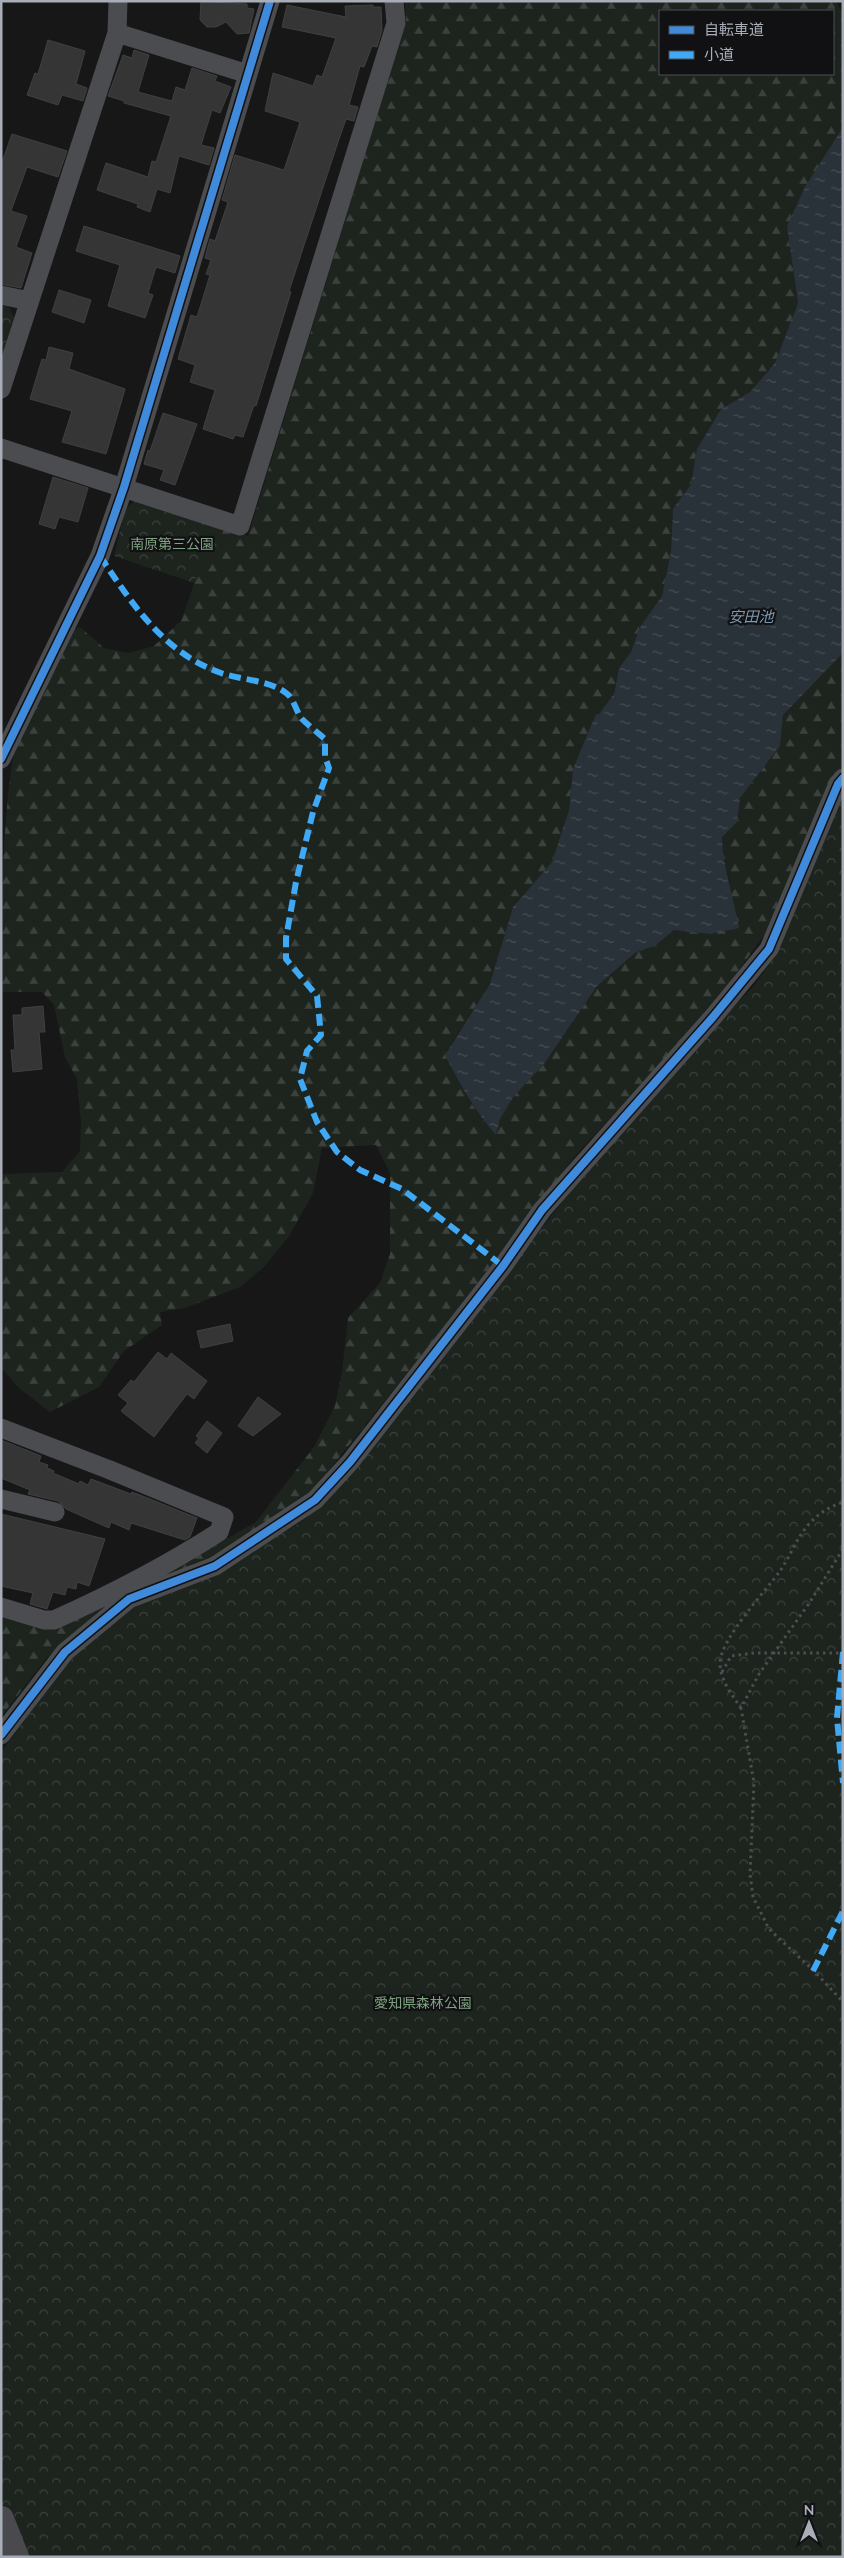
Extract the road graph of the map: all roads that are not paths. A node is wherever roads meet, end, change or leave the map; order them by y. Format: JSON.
{"nodes":[{"id":1,"x":118,"y":1,"type":"edge"},
{"id":2,"x":270,"y":1,"type":"edge"},
{"id":3,"x":394,"y":1,"type":"edge"},
{"id":4,"x":117,"y":33,"type":"junction"},
{"id":5,"x":248,"y":74,"type":"junction"},
{"id":6,"x":1,"y":295,"type":"edge"},
{"id":7,"x":29,"y":301,"type":"junction"},
{"id":8,"x":1,"y":389,"type":"edge"},
{"id":9,"x":1,"y":448,"type":"edge"},
{"id":10,"x":124,"y":487,"type":"junction"},
{"id":11,"x":3,"y":752,"type":"edge"},
{"id":12,"x":843,"y":778,"type":"edge"},
{"id":13,"x":1,"y":1428,"type":"edge"},
{"id":14,"x":1,"y":1499,"type":"edge"},
{"id":15,"x":55,"y":1512,"type":"dead end"},
{"id":16,"x":126,"y":1594,"type":"junction"},
{"id":17,"x":1,"y":1607,"type":"edge"},
{"id":18,"x":1,"y":1735,"type":"edge"},
{"id":19,"x":1,"y":2519,"type":"edge"},
{"id":20,"x":16,"y":2557,"type":"edge"}],
"edges":[{"from":1,"to":4,"type":"street"},
{"from":2,"to":5,"type":"street"},
{"from":3,"to":10,"type":"street"},
{"from":4,"to":5,"type":"street"},
{"from":4,"to":7,"type":"street"},
{"from":5,"to":10,"type":"street"},
{"from":6,"to":7,"type":"street"},
{"from":7,"to":8,"type":"street"},
{"from":9,"to":10,"type":"street"},
{"from":10,"to":11,"type":"street"},
{"from":12,"to":16,"type":"street"},
{"from":13,"to":16,"type":"street"},
{"from":14,"to":15,"type":"street"},
{"from":16,"to":17,"type":"street"},
{"from":16,"to":18,"type":"street"},
{"from":19,"to":20,"type":"street"}]}
